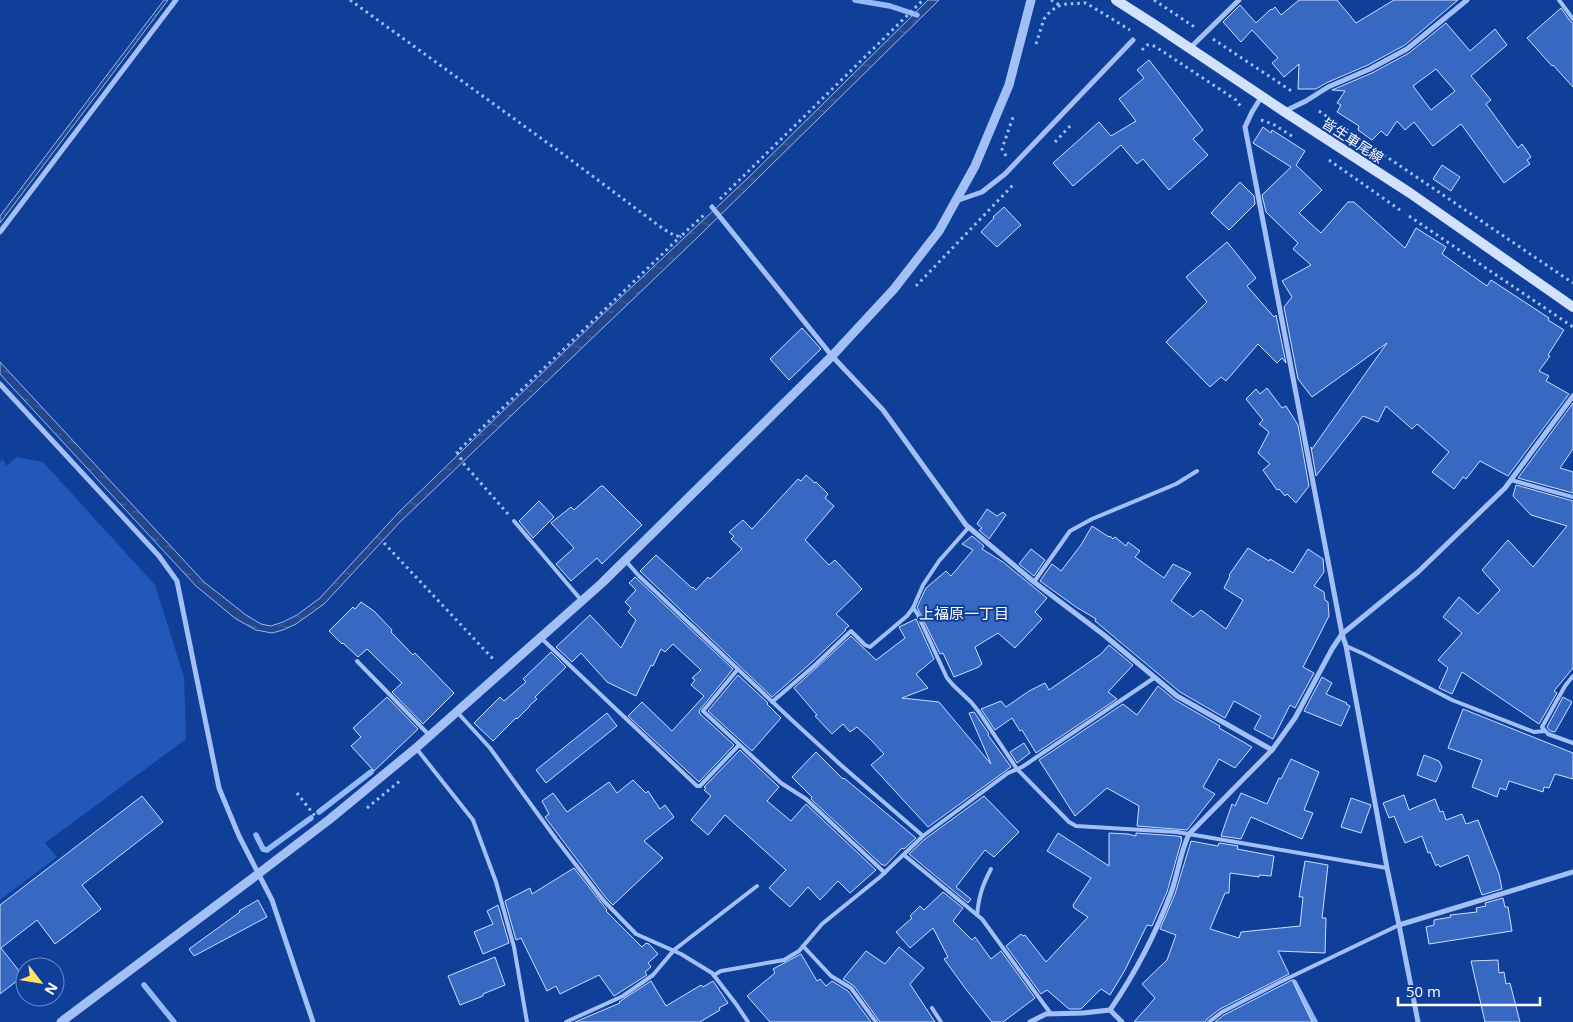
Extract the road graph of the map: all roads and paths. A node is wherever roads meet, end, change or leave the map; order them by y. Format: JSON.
{"nodes":[{"id":1,"x":176,"y":0,"type":"edge"},
{"id":2,"x":350,"y":0,"type":"edge"},
{"id":3,"x":923,"y":0,"type":"edge"},
{"id":4,"x":1031,"y":0,"type":"edge"},
{"id":5,"x":1051,"y":0,"type":"edge"},
{"id":6,"x":1116,"y":0,"type":"edge"},
{"id":7,"x":1154,"y":0,"type":"edge"},
{"id":8,"x":1238,"y":0,"type":"edge"},
{"id":9,"x":1467,"y":0,"type":"edge"},
{"id":10,"x":1559,"y":0,"type":"edge"},
{"id":11,"x":1081,"y":1,"type":"edge"},
{"id":12,"x":1061,"y":6,"type":"junction"},
{"id":13,"x":1573,"y":18,"type":"edge"},
{"id":14,"x":1127,"y":28,"type":"dead end"},
{"id":15,"x":1199,"y":30,"type":"dead end"},
{"id":16,"x":1211,"y":37,"type":"dead end"},
{"id":17,"x":1133,"y":40,"type":"dead end"},
{"id":18,"x":1035,"y":47,"type":"dead end"},
{"id":19,"x":1190,"y":48,"type":"junction"},
{"id":20,"x":1293,"y":92,"type":"dead end"},
{"id":21,"x":1262,"y":96,"type":"junction"},
{"id":22,"x":1014,"y":112,"type":"dead end"},
{"id":23,"x":1285,"y":112,"type":"junction"},
{"id":24,"x":1319,"y":112,"type":"dead end"},
{"id":25,"x":1255,"y":121,"type":"dead end"},
{"id":26,"x":1302,"y":143,"type":"dead end"},
{"id":27,"x":1006,"y":156,"type":"dead end"},
{"id":28,"x":1325,"y":157,"type":"dead end"},
{"id":29,"x":955,"y":201,"type":"junction"},
{"id":30,"x":712,"y":207,"type":"junction"},
{"id":31,"x":1400,"y":210,"type":"dead end"},
{"id":32,"x":1409,"y":216,"type":"dead end"},
{"id":33,"x":0,"y":232,"type":"edge"},
{"id":34,"x":681,"y":236,"type":"junction"},
{"id":35,"x":1573,"y":283,"type":"edge"},
{"id":36,"x":1572,"y":305,"type":"edge"},
{"id":37,"x":1573,"y":327,"type":"edge"},
{"id":38,"x":832,"y":356,"type":"junction"},
{"id":39,"x":0,"y":384,"type":"edge"},
{"id":40,"x":1573,"y":396,"type":"edge"},
{"id":41,"x":1197,"y":472,"type":"dead end"},
{"id":42,"x":1511,"y":480,"type":"junction"},
{"id":43,"x":1573,"y":497,"type":"edge"},
{"id":44,"x":514,"y":521,"type":"joint"},
{"id":45,"x":969,"y":527,"type":"junction"},
{"id":46,"x":384,"y":543,"type":"dead end"},
{"id":47,"x":625,"y":560,"type":"junction"},
{"id":48,"x":1034,"y":582,"type":"junction"},
{"id":49,"x":582,"y":602,"type":"junction"},
{"id":50,"x":913,"y":608,"type":"junction"},
{"id":51,"x":1342,"y":634,"type":"junction"},
{"id":52,"x":541,"y":638,"type":"junction"},
{"id":53,"x":1346,"y":646,"type":"junction"},
{"id":54,"x":357,"y":661,"type":"dead end"},
{"id":55,"x":738,"y":669,"type":"junction"},
{"id":56,"x":504,"y":671,"type":"junction"},
{"id":57,"x":1573,"y":676,"type":"edge"},
{"id":58,"x":1154,"y":678,"type":"junction"},
{"id":59,"x":772,"y":702,"type":"junction"},
{"id":60,"x":458,"y":712,"type":"junction"},
{"id":61,"x":1545,"y":731,"type":"junction"},
{"id":62,"x":430,"y":736,"type":"junction"},
{"id":63,"x":1573,"y":743,"type":"edge"},
{"id":64,"x":739,"y":745,"type":"junction"},
{"id":65,"x":416,"y":748,"type":"junction"},
{"id":66,"x":1272,"y":750,"type":"junction"},
{"id":67,"x":1017,"y":769,"type":"junction"},
{"id":68,"x":297,"y":792,"type":"dead end"},
{"id":69,"x":322,"y":825,"type":"junction"},
{"id":70,"x":1188,"y":835,"type":"junction"},
{"id":71,"x":923,"y":836,"type":"junction"},
{"id":72,"x":904,"y":855,"type":"junction"},
{"id":73,"x":1387,"y":868,"type":"junction"},
{"id":74,"x":992,"y":869,"type":"dead end"},
{"id":75,"x":1573,"y":872,"type":"edge"},
{"id":76,"x":884,"y":873,"type":"junction"},
{"id":77,"x":258,"y":874,"type":"junction"},
{"id":78,"x":757,"y":886,"type":"dead end"},
{"id":79,"x":977,"y":915,"type":"junction"},
{"id":80,"x":1399,"y":925,"type":"junction"},
{"id":81,"x":803,"y":946,"type":"junction"},
{"id":82,"x":674,"y":950,"type":"junction"},
{"id":83,"x":714,"y":975,"type":"junction"},
{"id":84,"x":932,"y":1008,"type":"dead end"},
{"id":85,"x":1110,"y":1010,"type":"junction"},
{"id":86,"x":1051,"y":1014,"type":"junction"},
{"id":87,"x":1038,"y":1020,"type":"edge"},
{"id":88,"x":61,"y":1022,"type":"edge"},
{"id":89,"x":313,"y":1022,"type":"edge"},
{"id":90,"x":527,"y":1022,"type":"edge"},
{"id":91,"x":566,"y":1022,"type":"edge"},
{"id":92,"x":748,"y":1022,"type":"edge"},
{"id":93,"x":876,"y":1022,"type":"edge"},
{"id":94,"x":941,"y":1022,"type":"edge"},
{"id":95,"x":1030,"y":1022,"type":"edge"},
{"id":96,"x":1122,"y":1022,"type":"edge"},
{"id":97,"x":1209,"y":1022,"type":"edge"},
{"id":98,"x":1418,"y":1022,"type":"edge"}],
"edges":[{"from":1,"to":33,"type":"street"},
{"from":2,"to":34,"type":"path"},
{"from":3,"to":30,"type":"path"},
{"from":4,"to":29,"type":"street"},
{"from":5,"to":12,"type":"path"},
{"from":6,"to":19,"type":"main road","name":"皆生車尾線"},
{"from":7,"to":15,"type":"path"},
{"from":8,"to":19,"type":"street"},
{"from":9,"to":23,"type":"street"},
{"from":10,"to":13,"type":"lane"},
{"from":11,"to":12,"type":"path"},
{"from":11,"to":14,"type":"path"},
{"from":12,"to":18,"type":"path"},
{"from":16,"to":20,"type":"path"},
{"from":17,"to":29,"type":"street"},
{"from":19,"to":21,"type":"main road","name":"皆生車尾線"},
{"from":21,"to":23,"type":"main road","name":"皆生車尾線"},
{"from":21,"to":51,"type":"street"},
{"from":22,"to":27,"type":"path"},
{"from":23,"to":36,"type":"main road","name":"皆生車尾線"},
{"from":24,"to":35,"type":"path"},
{"from":25,"to":26,"type":"path"},
{"from":28,"to":31,"type":"path"},
{"from":29,"to":38,"type":"street"},
{"from":30,"to":34,"type":"path"},
{"from":30,"to":38,"type":"street"},
{"from":32,"to":37,"type":"path"},
{"from":34,"to":44,"type":"path"},
{"from":38,"to":45,"type":"street"},
{"from":38,"to":47,"type":"street"},
{"from":39,"to":77,"type":"street"},
{"from":40,"to":42,"type":"street"},
{"from":41,"to":48,"type":"lane"},
{"from":42,"to":43,"type":"lane"},
{"from":42,"to":51,"type":"street"},
{"from":44,"to":49,"type":"lane"},
{"from":45,"to":48,"type":"street"},
{"from":45,"to":50,"type":"lane"},
{"from":46,"to":56,"type":"path"},
{"from":47,"to":49,"type":"street"},
{"from":47,"to":55,"type":"lane"},
{"from":48,"to":58,"type":"street"},
{"from":49,"to":52,"type":"street"},
{"from":50,"to":59,"type":"lane"},
{"from":50,"to":67,"type":"lane"},
{"from":51,"to":53,"type":"street"},
{"from":51,"to":66,"type":"street"},
{"from":52,"to":56,"type":"street"},
{"from":52,"to":64,"type":"lane"},
{"from":53,"to":61,"type":"lane"},
{"from":53,"to":73,"type":"street"},
{"from":54,"to":62,"type":"lane"},
{"from":55,"to":59,"type":"lane"},
{"from":55,"to":64,"type":"lane"},
{"from":56,"to":60,"type":"street"},
{"from":57,"to":61,"type":"lane"},
{"from":58,"to":66,"type":"street"},
{"from":58,"to":67,"type":"lane"},
{"from":59,"to":71,"type":"lane"},
{"from":60,"to":62,"type":"street"},
{"from":60,"to":82,"type":"lane"},
{"from":61,"to":63,"type":"lane"},
{"from":62,"to":65,"type":"street"},
{"from":64,"to":76,"type":"lane"},
{"from":65,"to":69,"type":"street"},
{"from":65,"to":90,"type":"lane"},
{"from":66,"to":70,"type":"street"},
{"from":67,"to":70,"type":"lane"},
{"from":67,"to":71,"type":"lane"},
{"from":68,"to":69,"type":"path"},
{"from":69,"to":77,"type":"street"},
{"from":70,"to":73,"type":"lane"},
{"from":70,"to":85,"type":"street"},
{"from":71,"to":72,"type":"lane"},
{"from":72,"to":76,"type":"lane"},
{"from":72,"to":79,"type":"lane"},
{"from":73,"to":80,"type":"street"},
{"from":74,"to":79,"type":"lane"},
{"from":75,"to":80,"type":"street"},
{"from":76,"to":81,"type":"lane"},
{"from":77,"to":88,"type":"street"},
{"from":77,"to":89,"type":"street"},
{"from":78,"to":82,"type":"lane"},
{"from":79,"to":86,"type":"lane"},
{"from":80,"to":97,"type":"lane"},
{"from":80,"to":98,"type":"street"},
{"from":81,"to":83,"type":"lane"},
{"from":81,"to":93,"type":"lane"},
{"from":82,"to":83,"type":"lane"},
{"from":82,"to":91,"type":"lane"},
{"from":83,"to":92,"type":"lane"},
{"from":84,"to":94,"type":"lane"},
{"from":85,"to":86,"type":"street"},
{"from":85,"to":96,"type":"street"},
{"from":86,"to":87,"type":"street"},
{"from":87,"to":95,"type":"street"}]}
